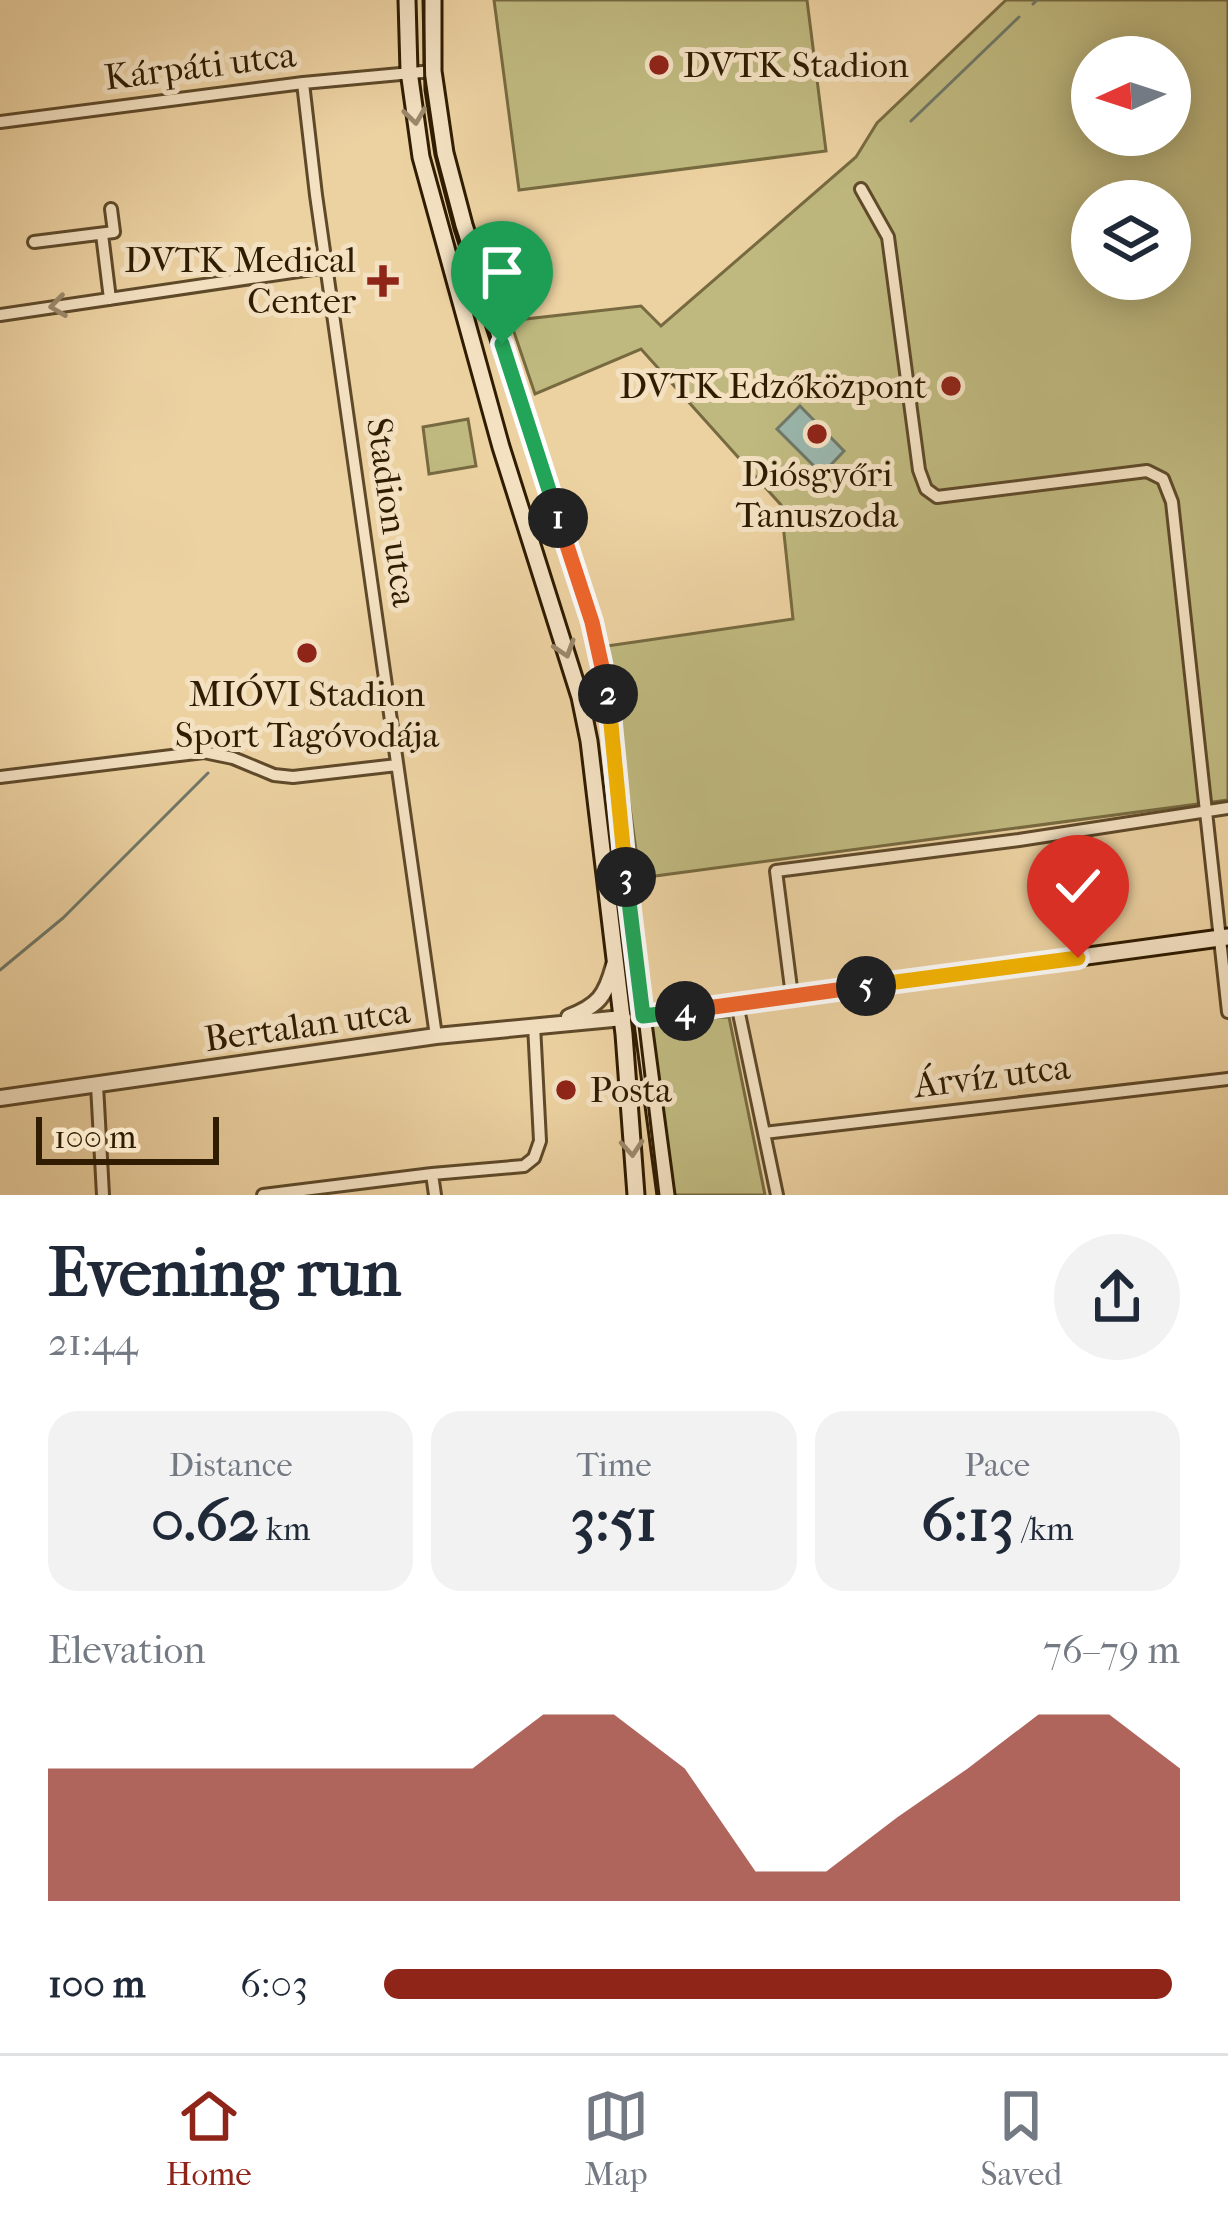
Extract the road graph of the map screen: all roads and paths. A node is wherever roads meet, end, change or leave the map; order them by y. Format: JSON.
{"nodes":[{"id":1,"x":407,"y":0,"type":"edge"},
{"id":2,"x":433,"y":0,"type":"edge"},
{"id":3,"x":409,"y":71,"type":"junction"},
{"id":4,"x":433,"y":71,"type":"junction"},
{"id":5,"x":303,"y":82,"type":"junction"},
{"id":6,"x":0,"y":122,"type":"edge"},
{"id":7,"x":861,"y":189,"type":"dead end"},
{"id":8,"x":111,"y":209,"type":"dead end"},
{"id":9,"x":102,"y":234,"type":"junction"},
{"id":10,"x":34,"y":242,"type":"dead end"},
{"id":11,"x":326,"y":266,"type":"junction"},
{"id":12,"x":110,"y":299,"type":"junction"},
{"id":13,"x":0,"y":315,"type":"edge"},
{"id":14,"x":397,"y":765,"type":"junction"},
{"id":15,"x":0,"y":777,"type":"edge"},
{"id":16,"x":1228,"y":808,"type":"edge"},
{"id":17,"x":1206,"y":811,"type":"junction"},
{"id":18,"x":422,"y":816,"type":"dead end"},
{"id":19,"x":405,"y":819,"type":"junction"},
{"id":20,"x":1224,"y":938,"type":"edge"},
{"id":21,"x":615,"y":958,"type":"junction"},
{"id":22,"x":792,"y":996,"type":"junction"},
{"id":23,"x":737,"y":1004,"type":"junction"},
{"id":24,"x":1228,"y":1012,"type":"edge"},
{"id":25,"x":643,"y":1016,"type":"junction"},
{"id":26,"x":622,"y":1018,"type":"junction"},
{"id":27,"x":553,"y":1023,"type":"junction"},
{"id":28,"x":535,"y":1025,"type":"junction"},
{"id":29,"x":436,"y":1036,"type":"junction"},
{"id":30,"x":1228,"y":1079,"type":"edge"},
{"id":31,"x":97,"y":1085,"type":"junction"},
{"id":32,"x":0,"y":1098,"type":"edge"},
{"id":33,"x":764,"y":1133,"type":"junction"},
{"id":34,"x":431,"y":1174,"type":"junction"},
{"id":35,"x":104,"y":1195,"type":"edge"},
{"id":36,"x":263,"y":1195,"type":"edge"},
{"id":37,"x":434,"y":1195,"type":"edge"},
{"id":38,"x":636,"y":1195,"type":"edge"},
{"id":39,"x":666,"y":1195,"type":"edge"},
{"id":40,"x":777,"y":1195,"type":"edge"}],
"edges":[{"from":1,"to":3,"type":"main road"},
{"from":2,"to":4,"type":"main road"},
{"from":3,"to":4,"type":"street","name":"Kárpáti utca"},
{"from":3,"to":5,"type":"street","name":"Kárpáti utca"},
{"from":3,"to":21,"type":"main road","one_way":true},
{"from":4,"to":25,"type":"main road"},
{"from":5,"to":6,"type":"street","name":"Kárpáti utca"},
{"from":5,"to":11,"type":"street","name":"Stadion utca"},
{"from":7,"to":17,"type":"street"},
{"from":8,"to":9,"type":"street"},
{"from":9,"to":10,"type":"street"},
{"from":9,"to":12,"type":"street"},
{"from":11,"to":12,"type":"street"},
{"from":11,"to":14,"type":"street","name":"Stadion utca"},
{"from":12,"to":13,"type":"street","one_way":true},
{"from":14,"to":15,"type":"street"},
{"from":14,"to":19,"type":"street","name":"Stadion utca"},
{"from":16,"to":17,"type":"street"},
{"from":17,"to":20,"type":"street"},
{"from":17,"to":22,"type":"street"},
{"from":18,"to":19,"type":"street"},
{"from":19,"to":29,"type":"street","name":"Stadion utca"},
{"from":20,"to":22,"type":"main road"},
{"from":20,"to":24,"type":"street"},
{"from":21,"to":26,"type":"main road"},
{"from":21,"to":27,"type":"street"},
{"from":22,"to":23,"type":"main road"},
{"from":23,"to":25,"type":"main road"},
{"from":23,"to":33,"type":"street"},
{"from":25,"to":26,"type":"main road"},
{"from":25,"to":39,"type":"main road"},
{"from":26,"to":27,"type":"street","name":"Bertalan utca"},
{"from":26,"to":38,"type":"main road","one_way":true},
{"from":27,"to":28,"type":"street","name":"Bertalan utca"},
{"from":28,"to":29,"type":"street","name":"Bertalan utca"},
{"from":28,"to":34,"type":"street"},
{"from":29,"to":31,"type":"street","name":"Bertalan utca"},
{"from":30,"to":33,"type":"street","name":"Árvíz utca"},
{"from":31,"to":32,"type":"street","name":"Bertalan utca"},
{"from":31,"to":35,"type":"street"},
{"from":33,"to":40,"type":"street"},
{"from":34,"to":36,"type":"street"},
{"from":34,"to":37,"type":"street"}]}
